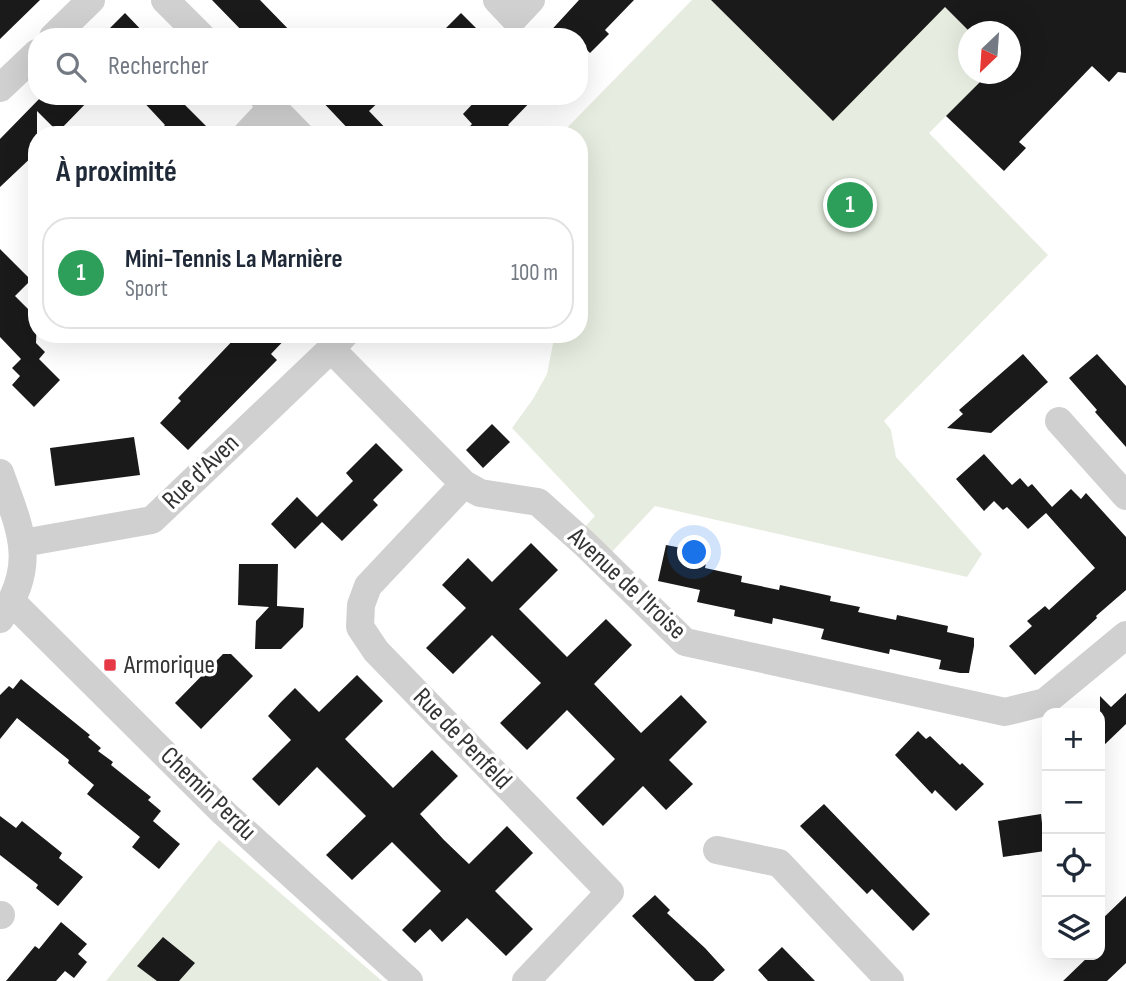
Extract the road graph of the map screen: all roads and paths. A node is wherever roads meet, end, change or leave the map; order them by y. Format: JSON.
{"nodes":[{"id":1,"x":91,"y":0,"type":"edge"},
{"id":2,"x":165,"y":0,"type":"edge"},
{"id":3,"x":497,"y":0,"type":"edge"},
{"id":4,"x":531,"y":0,"type":"edge"},
{"id":5,"x":62,"y":28,"type":"edge"},
{"id":6,"x":193,"y":28,"type":"edge"},
{"id":7,"x":28,"y":62,"type":"edge"},
{"id":8,"x":0,"y":88,"type":"edge"},
{"id":9,"x":265,"y":105,"type":"edge"},
{"id":10,"x":270,"y":105,"type":"edge"},
{"id":11,"x":252,"y":126,"type":"edge"},
{"id":12,"x":291,"y":126,"type":"edge"},
{"id":13,"x":337,"y":343,"type":"edge"},
{"id":14,"x":339,"y":343,"type":"edge"},
{"id":15,"x":1059,"y":421,"type":"dead end"},
{"id":16,"x":0,"y":473,"type":"edge"},
{"id":17,"x":464,"y":484,"type":"junction"},
{"id":18,"x":1126,"y":496,"type":"edge"},
{"id":19,"x":23,"y":542,"type":"junction"},
{"id":20,"x":6,"y":610,"type":"edge"},
{"id":21,"x":1126,"y":635,"type":"edge"},
{"id":22,"x":717,"y":850,"type":"dead end"},
{"id":23,"x":410,"y":981,"type":"edge"},
{"id":24,"x":526,"y":981,"type":"edge"},
{"id":25,"x":890,"y":981,"type":"edge"}],
"edges":[{"from":1,"to":5,"type":"street"},
{"from":2,"to":6,"type":"street"},
{"from":3,"to":4,"type":"street"},
{"from":7,"to":8,"type":"street"},
{"from":9,"to":11,"type":"street"},
{"from":10,"to":12,"type":"street"},
{"from":13,"to":19,"type":"street","name":"Rue d'Aven"},
{"from":14,"to":17,"type":"street","name":"Avenue de l'Iroise"},
{"from":15,"to":18,"type":"street"},
{"from":16,"to":19,"type":"street"},
{"from":17,"to":21,"type":"street","name":"Avenue de l'Iroise"},
{"from":17,"to":24,"type":"street","name":"Rue de Penfeld"},
{"from":19,"to":20,"type":"street"},
{"from":20,"to":23,"type":"street","name":"Chemin Perdu"},
{"from":22,"to":25,"type":"street"}]}
